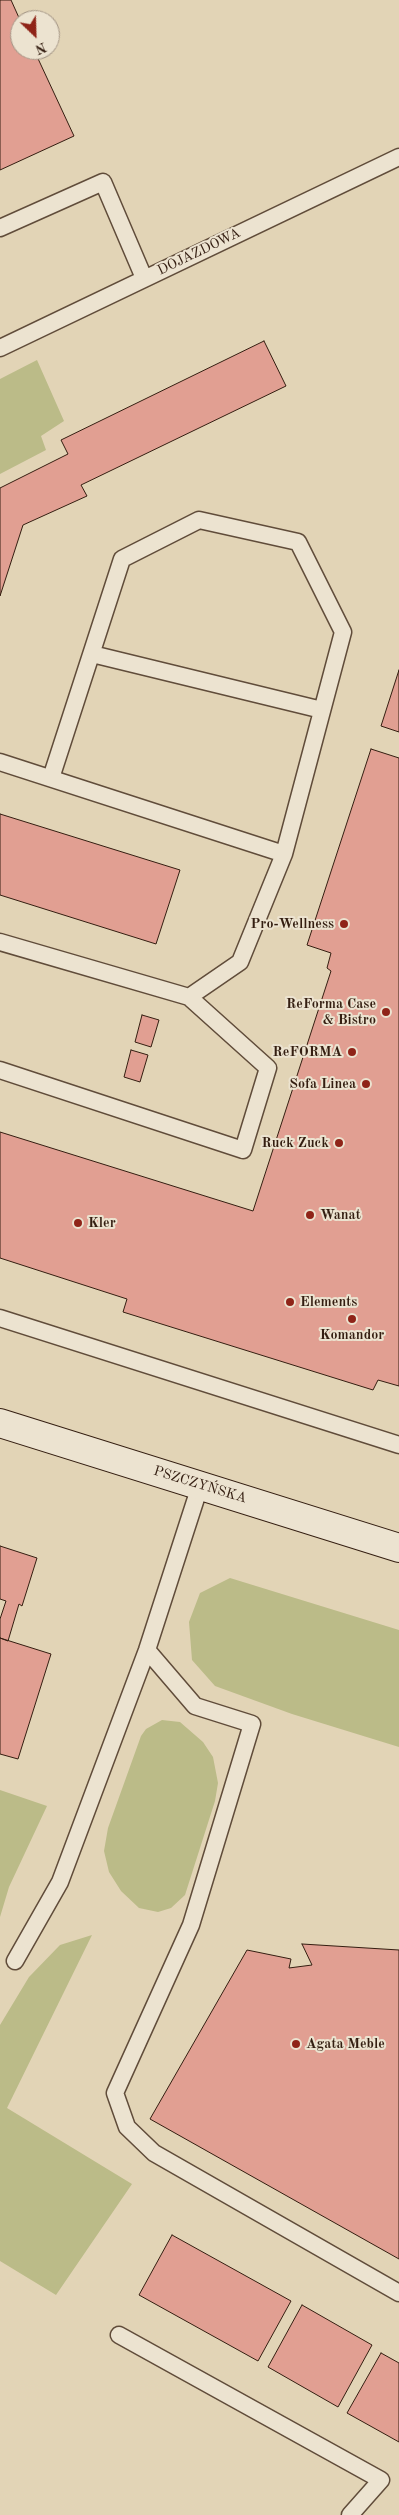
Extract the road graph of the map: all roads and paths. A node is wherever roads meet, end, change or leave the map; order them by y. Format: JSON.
{"nodes":[{"id":1,"x":399,"y":157,"type":"edge"},
{"id":2,"x":0,"y":228,"type":"edge"},
{"id":3,"x":144,"y":278,"type":"junction"},
{"id":4,"x":0,"y":348,"type":"edge"},
{"id":5,"x":92,"y":654,"type":"junction"},
{"id":6,"x":322,"y":710,"type":"junction"},
{"id":7,"x":0,"y":762,"type":"edge"},
{"id":8,"x":51,"y":778,"type":"junction"},
{"id":9,"x":284,"y":854,"type":"junction"},
{"id":10,"x":0,"y":942,"type":"edge"},
{"id":11,"x":189,"y":997,"type":"junction"},
{"id":12,"x":0,"y":1070,"type":"edge"},
{"id":13,"x":0,"y":1318,"type":"edge"},
{"id":14,"x":0,"y":1423,"type":"edge"},
{"id":15,"x":399,"y":1445,"type":"edge"},
{"id":16,"x":200,"y":1486,"type":"junction"},
{"id":17,"x":399,"y":1548,"type":"edge"},
{"id":18,"x":147,"y":1650,"type":"junction"},
{"id":19,"x":14,"y":1960,"type":"dead end"},
{"id":20,"x":399,"y":2293,"type":"edge"},
{"id":21,"x":119,"y":2335,"type":"dead end"},
{"id":22,"x":350,"y":2515,"type":"edge"}],
"edges":[{"from":1,"to":3,"type":"lane","name":"DOJAZDOWA"},
{"from":2,"to":3,"type":"lane"},
{"from":3,"to":4,"type":"lane","name":"DOJAZDOWA"},
{"from":5,"to":6,"type":"lane"},
{"from":5,"to":6,"type":"lane"},
{"from":5,"to":8,"type":"lane"},
{"from":6,"to":9,"type":"lane"},
{"from":7,"to":8,"type":"lane"},
{"from":8,"to":9,"type":"lane"},
{"from":9,"to":11,"type":"lane"},
{"from":10,"to":11,"type":"lane"},
{"from":11,"to":12,"type":"lane"},
{"from":13,"to":15,"type":"lane"},
{"from":14,"to":16,"type":"main road","name":"PSZCZYŃSKA"},
{"from":16,"to":17,"type":"main road","name":"PSZCZYŃSKA"},
{"from":16,"to":18,"type":"lane"},
{"from":18,"to":19,"type":"lane"},
{"from":18,"to":20,"type":"lane"},
{"from":21,"to":22,"type":"lane"}]}
